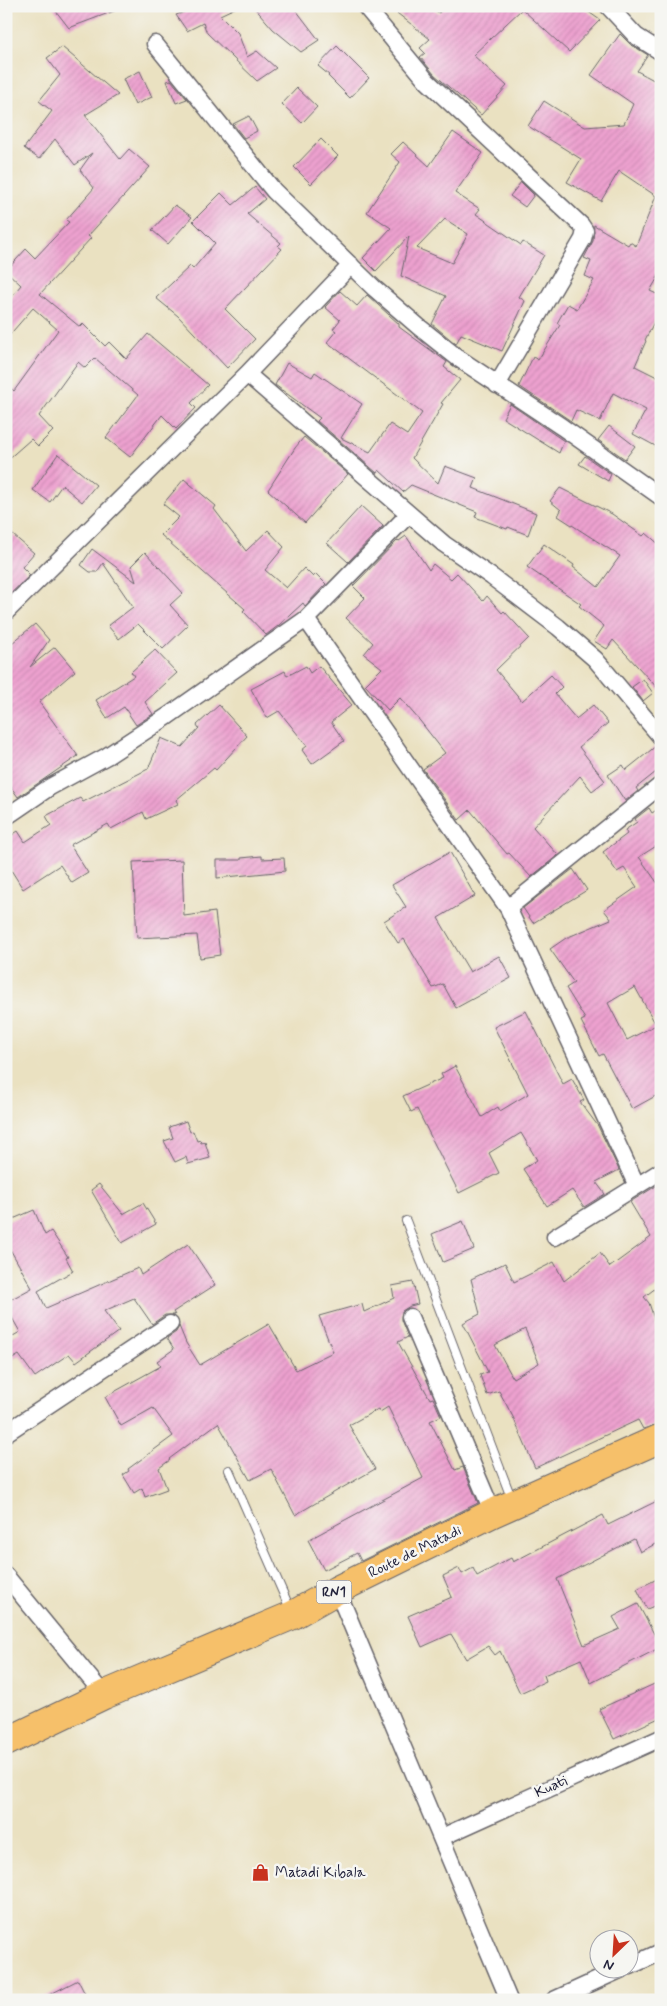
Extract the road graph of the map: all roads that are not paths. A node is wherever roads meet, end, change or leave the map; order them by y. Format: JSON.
{"nodes":[{"id":1,"x":365,"y":6,"type":"edge"},
{"id":2,"x":608,"y":6,"type":"edge"},
{"id":3,"x":155,"y":44,"type":"dead end"},
{"id":4,"x":661,"y":52,"type":"edge"},
{"id":5,"x":351,"y":265,"type":"junction"},
{"id":6,"x":247,"y":374,"type":"junction"},
{"id":7,"x":498,"y":385,"type":"junction"},
{"id":8,"x":661,"y":497,"type":"edge"},
{"id":9,"x":409,"y":514,"type":"junction"},
{"id":10,"x":6,"y":612,"type":"edge"},
{"id":11,"x":306,"y":619,"type":"junction"},
{"id":12,"x":661,"y":737,"type":"edge"},
{"id":13,"x":661,"y":786,"type":"edge"},
{"id":14,"x":6,"y":817,"type":"edge"},
{"id":15,"x":508,"y":908,"type":"junction"},
{"id":16,"x":661,"y":1171,"type":"edge"},
{"id":17,"x":637,"y":1186,"type":"junction"},
{"id":18,"x":406,"y":1221,"type":"dead end"},
{"id":19,"x":555,"y":1237,"type":"dead end"},
{"id":20,"x":410,"y":1317,"type":"dead end"},
{"id":21,"x":170,"y":1324,"type":"dead end"},
{"id":22,"x":6,"y":1434,"type":"edge"},
{"id":23,"x":661,"y":1438,"type":"edge"},
{"id":24,"x":229,"y":1470,"type":"dead end"},
{"id":25,"x":504,"y":1509,"type":"junction"},
{"id":26,"x":6,"y":1576,"type":"edge"},
{"id":27,"x":337,"y":1590,"type":"junction"},
{"id":28,"x":293,"y":1615,"type":"junction"},
{"id":29,"x":104,"y":1695,"type":"junction"},
{"id":30,"x":661,"y":1738,"type":"edge"},
{"id":31,"x":6,"y":1742,"type":"edge"},
{"id":32,"x":442,"y":1837,"type":"junction"},
{"id":33,"x":661,"y":1952,"type":"edge"},
{"id":34,"x":640,"y":1961,"type":"edge"},
{"id":35,"x":602,"y":1978,"type":"edge"},
{"id":36,"x":509,"y":2000,"type":"edge"},
{"id":37,"x":554,"y":2000,"type":"edge"}],
"edges":[{"from":1,"to":7,"type":"street"},
{"from":2,"to":4,"type":"street"},
{"from":3,"to":5,"type":"street"},
{"from":5,"to":6,"type":"street"},
{"from":5,"to":7,"type":"street"},
{"from":6,"to":9,"type":"street"},
{"from":6,"to":10,"type":"street"},
{"from":7,"to":8,"type":"street"},
{"from":9,"to":11,"type":"street"},
{"from":9,"to":12,"type":"street"},
{"from":11,"to":14,"type":"street"},
{"from":11,"to":15,"type":"street"},
{"from":13,"to":15,"type":"street"},
{"from":15,"to":17,"type":"street"},
{"from":16,"to":17,"type":"street"},
{"from":17,"to":19,"type":"street"},
{"from":18,"to":25,"type":"lane"},
{"from":20,"to":25,"type":"street"},
{"from":21,"to":22,"type":"street"},
{"from":23,"to":25,"type":"highway","name":"Route de Matadi","number":"RN1"},
{"from":24,"to":28,"type":"lane"},
{"from":25,"to":27,"type":"highway","name":"Route de Matadi","number":"RN1"},
{"from":26,"to":29,"type":"street"},
{"from":27,"to":28,"type":"highway","name":"Route de Matadi","number":"RN1"},
{"from":27,"to":32,"type":"street"},
{"from":28,"to":29,"type":"highway","name":"Route de Matadi","number":"RN1"},
{"from":29,"to":31,"type":"highway","name":"Route de Matadi","number":"RN1"},
{"from":30,"to":32,"type":"street","name":"Kuati"},
{"from":32,"to":36,"type":"street"},
{"from":33,"to":34,"type":"street"},
{"from":35,"to":37,"type":"street"}]}
